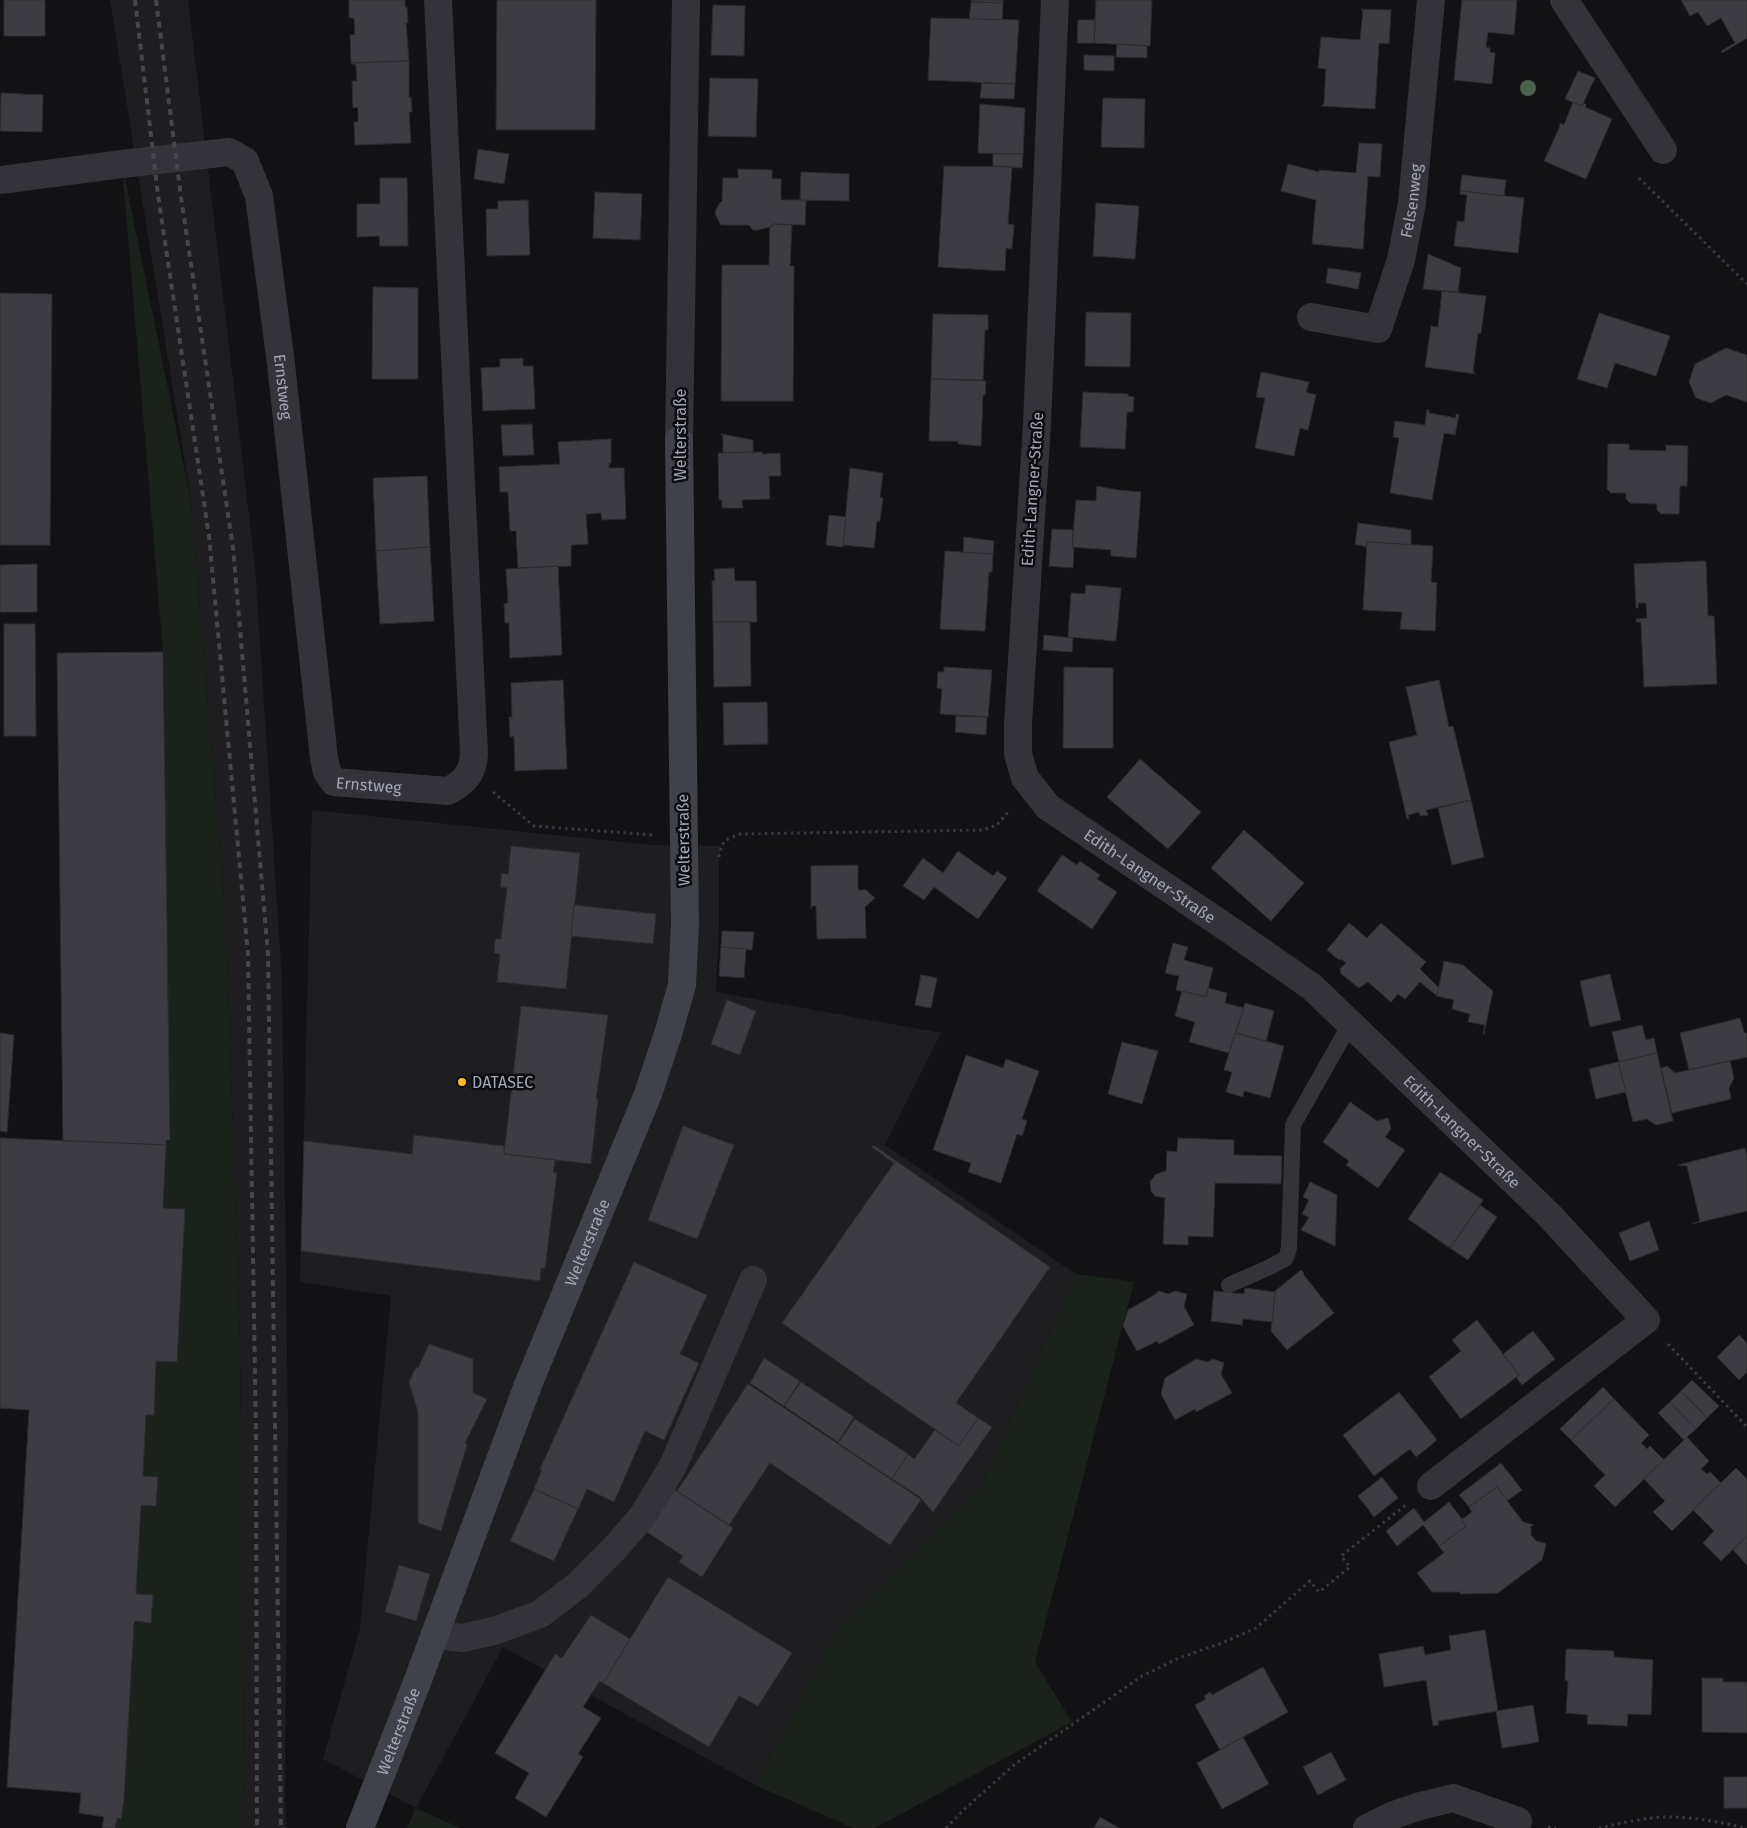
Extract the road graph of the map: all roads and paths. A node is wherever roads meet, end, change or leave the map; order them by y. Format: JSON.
{"nodes":[{"id":1,"x":438,"y":0,"type":"edge"},
{"id":2,"x":686,"y":0,"type":"edge"},
{"id":3,"x":1055,"y":0,"type":"edge"},
{"id":4,"x":1431,"y":0,"type":"edge"},
{"id":5,"x":1564,"y":0,"type":"edge"},
{"id":6,"x":1662,"y":150,"type":"dead end"},
{"id":7,"x":1640,"y":178,"type":"dead end"},
{"id":8,"x":0,"y":180,"type":"edge"},
{"id":9,"x":1747,"y":284,"type":"edge"},
{"id":10,"x":1311,"y":317,"type":"dead end"},
{"id":11,"x":470,"y":774,"type":"junction"},
{"id":12,"x":1016,"y":804,"type":"dead end"},
{"id":13,"x":683,"y":838,"type":"junction"},
{"id":14,"x":719,"y":860,"type":"dead end"},
{"id":15,"x":1350,"y":1024,"type":"junction"},
{"id":16,"x":753,"y":1280,"type":"dead end"},
{"id":17,"x":1229,"y":1285,"type":"dead end"},
{"id":18,"x":1692,"y":1371,"type":"dead end"},
{"id":19,"x":1747,"y":1427,"type":"edge"},
{"id":20,"x":1422,"y":1492,"type":"joint"},
{"id":21,"x":435,"y":1634,"type":"junction"},
{"id":22,"x":1518,"y":1821,"type":"dead end"},
{"id":23,"x":360,"y":1828,"type":"edge"},
{"id":24,"x":946,"y":1828,"type":"edge"},
{"id":25,"x":1367,"y":1828,"type":"edge"},
{"id":26,"x":1599,"y":1828,"type":"edge"},
{"id":27,"x":1747,"y":1828,"type":"edge"}],
"edges":[{"from":1,"to":11,"type":"street"},
{"from":2,"to":13,"type":"street","name":"Welterstraße"},
{"from":3,"to":15,"type":"street","name":"Edith-Langner-Straße"},
{"from":4,"to":10,"type":"street","name":"Felsenweg"},
{"from":5,"to":6,"type":"street"},
{"from":7,"to":9,"type":"path"},
{"from":8,"to":11,"type":"street","name":"Ernstweg"},
{"from":11,"to":13,"type":"path"},
{"from":12,"to":14,"type":"path"},
{"from":13,"to":21,"type":"street","name":"Welterstraße"},
{"from":15,"to":17,"type":"lane"},
{"from":15,"to":20,"type":"street","name":"Edith-Langner-Straße"},
{"from":16,"to":21,"type":"street"},
{"from":18,"to":19,"type":"path"},
{"from":20,"to":24,"type":"path"},
{"from":21,"to":23,"type":"street","name":"Welterstraße"},
{"from":22,"to":25,"type":"street"},
{"from":26,"to":27,"type":"path"}]}
